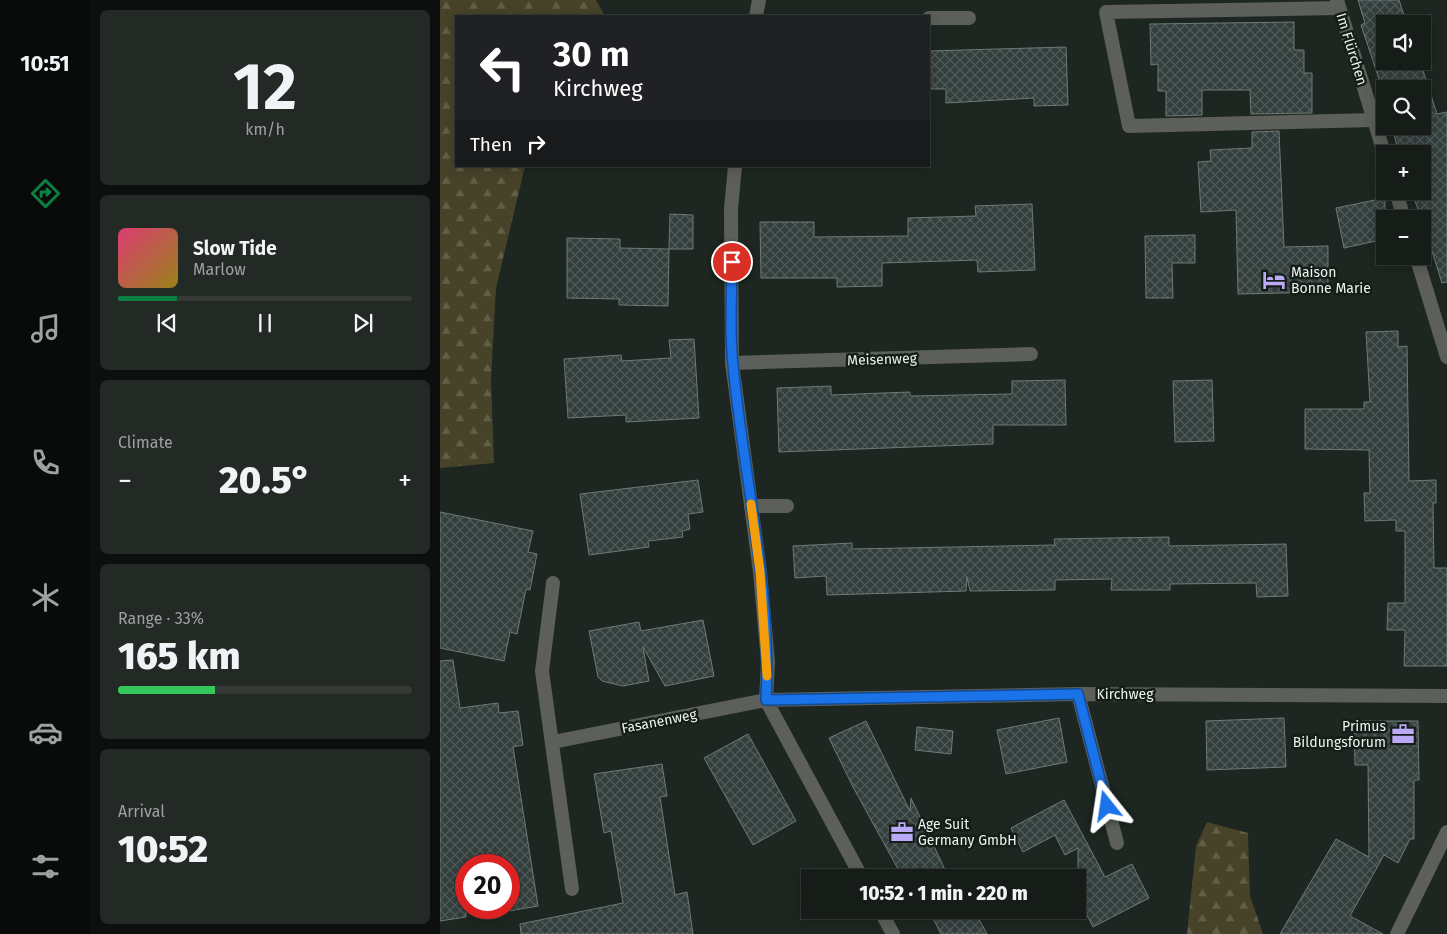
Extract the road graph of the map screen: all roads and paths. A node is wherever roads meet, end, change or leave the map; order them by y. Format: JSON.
{"nodes":[{"id":1,"x":759,"y":0,"type":"edge"},
{"id":2,"x":1338,"y":4,"type":"edge"},
{"id":3,"x":756,"y":15,"type":"edge"},
{"id":4,"x":930,"y":18,"type":"edge"},
{"id":5,"x":969,"y":18,"type":"dead end"},
{"id":6,"x":1374,"y":120,"type":"junction"},
{"id":7,"x":1382,"y":145,"type":"edge"},
{"id":8,"x":735,"y":167,"type":"edge"},
{"id":9,"x":1419,"y":265,"type":"edge"},
{"id":10,"x":1031,"y":354,"type":"dead end"},
{"id":11,"x":1447,"y":357,"type":"edge"},
{"id":12,"x":732,"y":363,"type":"junction"},
{"id":13,"x":752,"y":506,"type":"junction"},
{"id":14,"x":787,"y":506,"type":"dead end"},
{"id":15,"x":553,"y":583,"type":"dead end"},
{"id":16,"x":1078,"y":694,"type":"junction"},
{"id":17,"x":1447,"y":696,"type":"edge"},
{"id":18,"x":766,"y":700,"type":"junction"},
{"id":19,"x":553,"y":742,"type":"junction"},
{"id":20,"x":1447,"y":833,"type":"edge"},
{"id":21,"x":1116,"y":843,"type":"dead end"},
{"id":22,"x":857,"y":869,"type":"edge"},
{"id":23,"x":572,"y":888,"type":"dead end"},
{"id":24,"x":885,"y":919,"type":"edge"},
{"id":25,"x":893,"y":934,"type":"edge"},
{"id":26,"x":1397,"y":934,"type":"edge"}],
"edges":[{"from":1,"to":3,"type":"street"},
{"from":2,"to":6,"type":"street","name":"Im Flürchen"},
{"from":2,"to":6,"type":"street"},
{"from":4,"to":5,"type":"street"},
{"from":6,"to":7,"type":"street","name":"Im Flürchen"},
{"from":8,"to":12,"type":"street"},
{"from":9,"to":11,"type":"street"},
{"from":10,"to":12,"type":"street","name":"Meisenweg"},
{"from":12,"to":13,"type":"street"},
{"from":13,"to":14,"type":"street"},
{"from":13,"to":18,"type":"street"},
{"from":15,"to":19,"type":"street"},
{"from":16,"to":17,"type":"street","name":"Kirchweg"},
{"from":16,"to":18,"type":"street","name":"Kirchweg"},
{"from":16,"to":21,"type":"street"},
{"from":18,"to":19,"type":"street","name":"Fasanenweg"},
{"from":18,"to":22,"type":"street"},
{"from":19,"to":23,"type":"street"},
{"from":20,"to":26,"type":"street"},
{"from":24,"to":25,"type":"street"}]}
